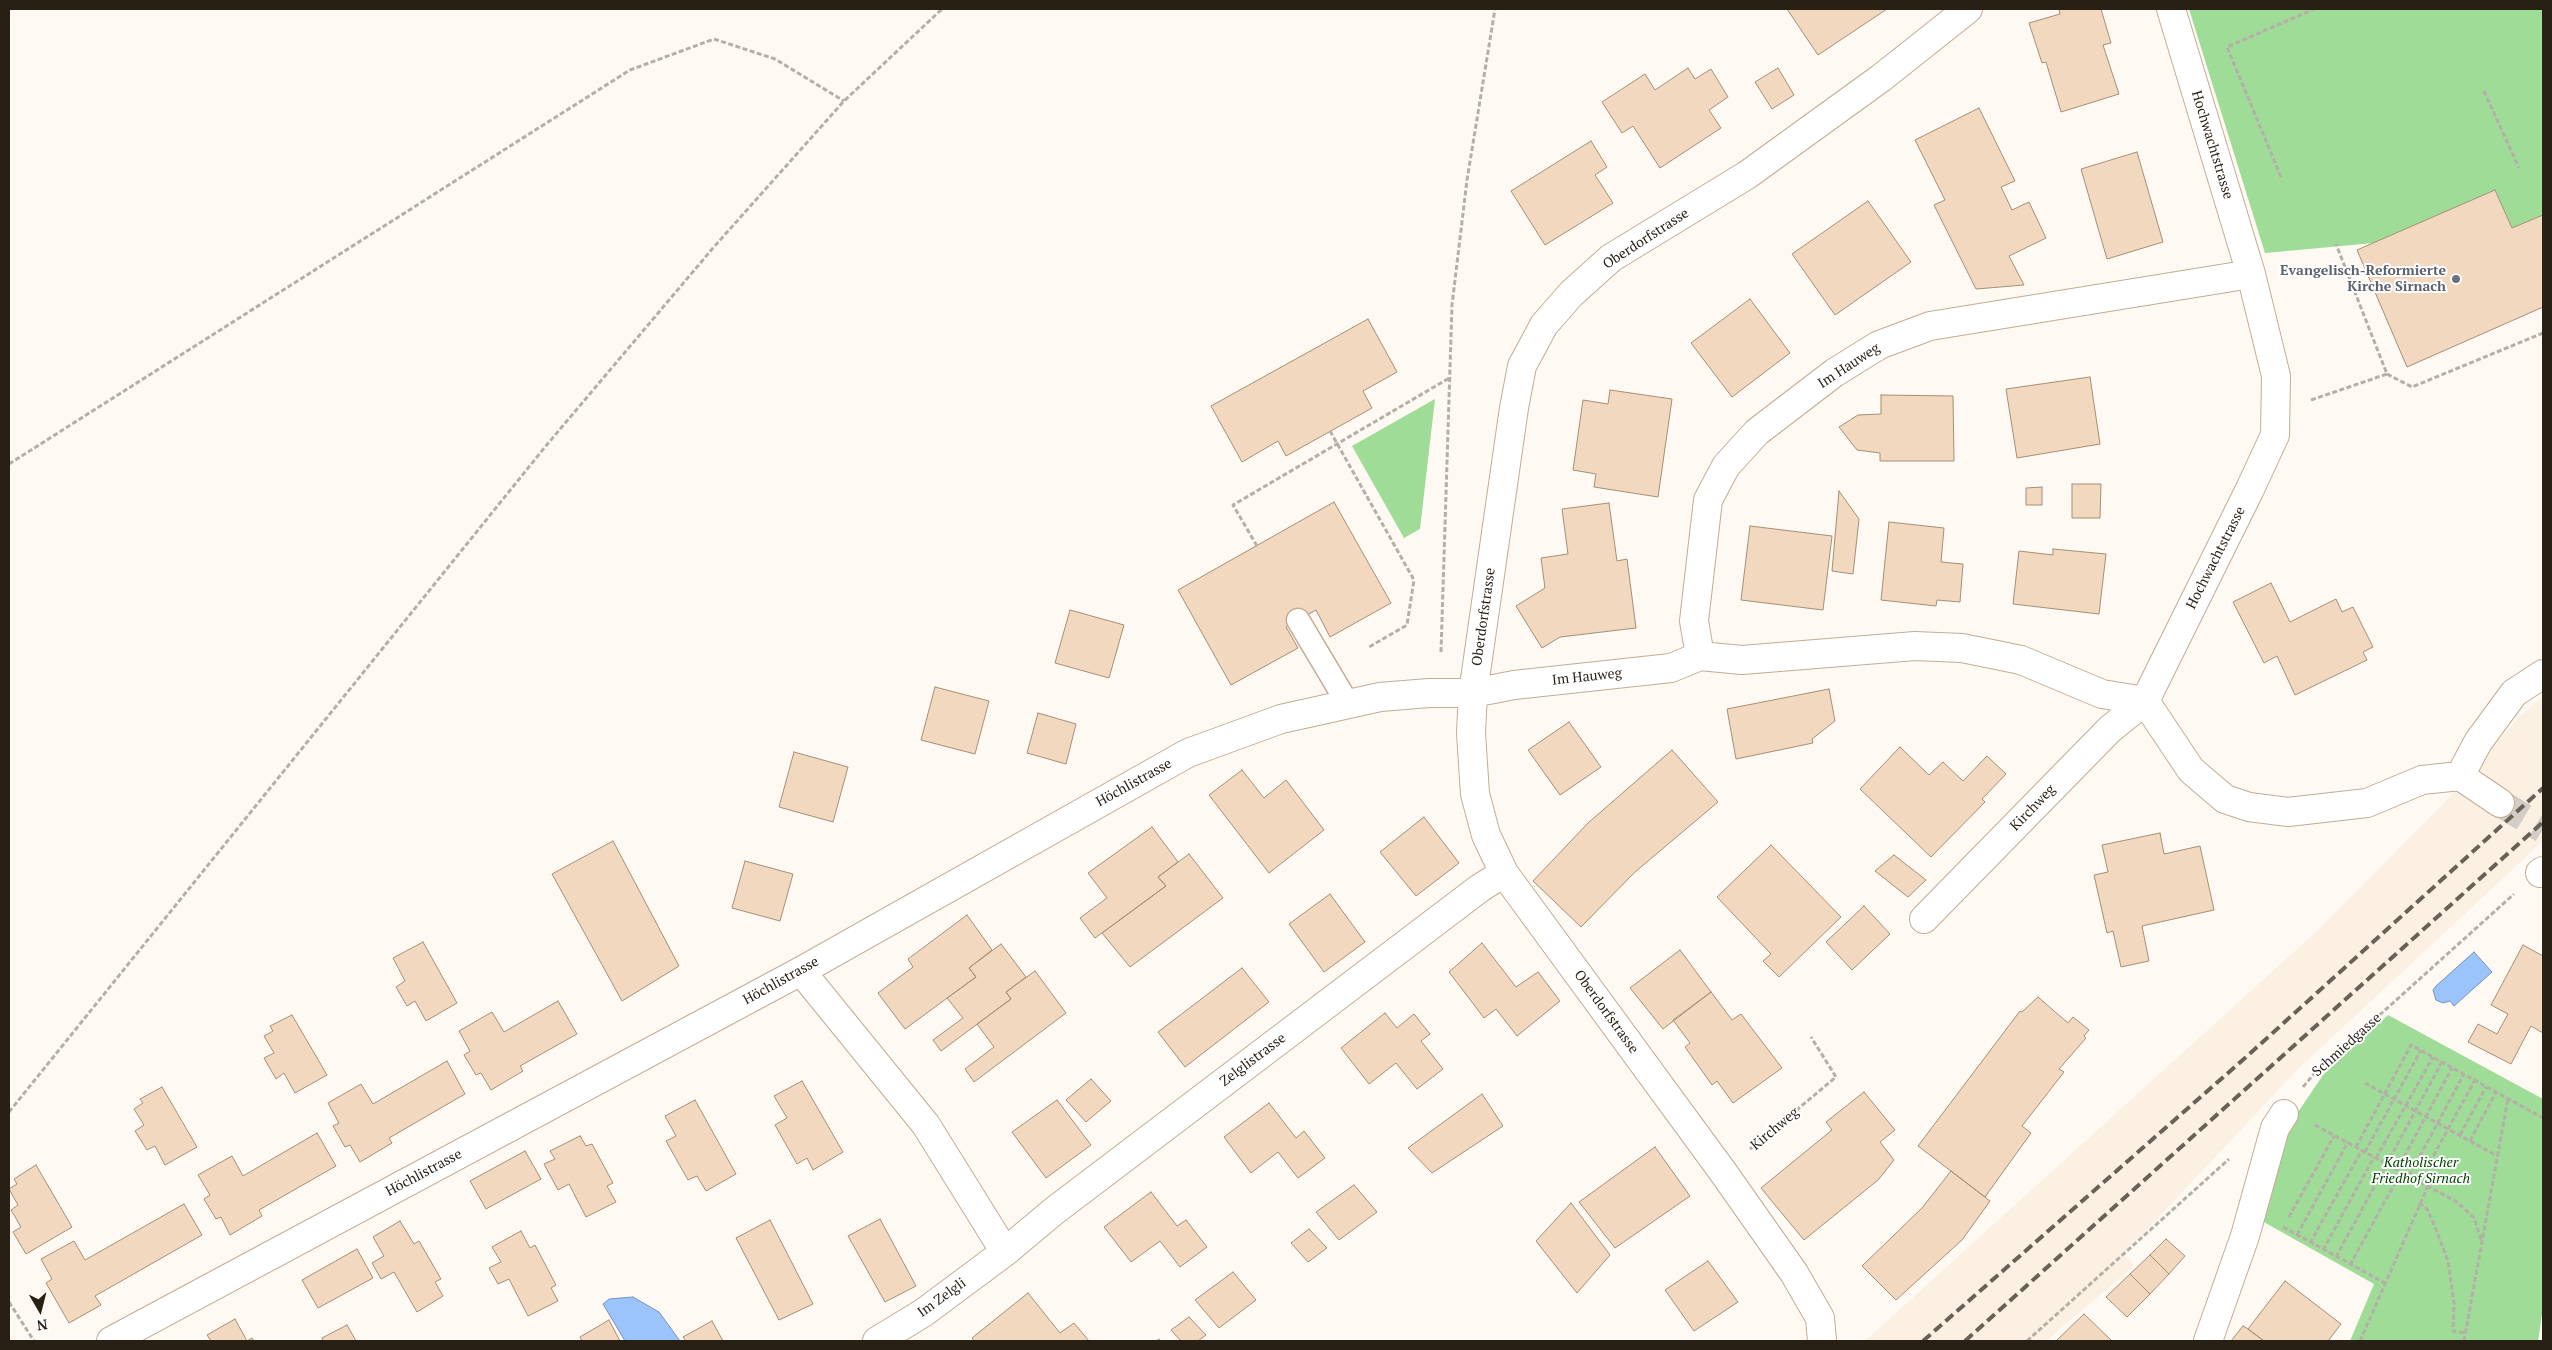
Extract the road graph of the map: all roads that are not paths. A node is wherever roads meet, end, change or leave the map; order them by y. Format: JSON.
{"nodes":[{"id":1,"x":1968,"y":9,"type":"edge"},
{"id":2,"x":2171,"y":9,"type":"edge"},
{"id":3,"x":2251,"y":274,"type":"junction"},
{"id":4,"x":1298,"y":620,"type":"dead end"},
{"id":5,"x":1700,"y":656,"type":"junction"},
{"id":6,"x":2543,"y":674,"type":"edge"},
{"id":7,"x":1473,"y":693,"type":"junction"},
{"id":8,"x":2145,"y":701,"type":"junction"},
{"id":9,"x":1348,"y":704,"type":"junction"},
{"id":10,"x":2460,"y":776,"type":"junction"},
{"id":11,"x":2500,"y":803,"type":"tunnel mouth"},
{"id":12,"x":1504,"y":872,"type":"junction"},
{"id":13,"x":1924,"y":919,"type":"dead end"},
{"id":14,"x":801,"y":970,"type":"junction"},
{"id":15,"x":2284,"y":1114,"type":"road end"},
{"id":16,"x":1005,"y":1252,"type":"junction"},
{"id":17,"x":111,"y":1341,"type":"edge"},
{"id":18,"x":877,"y":1341,"type":"edge"},
{"id":19,"x":1822,"y":1341,"type":"edge"},
{"id":20,"x":2208,"y":1341,"type":"edge"}],
"edges":[{"from":1,"to":7,"type":"street","name":"Oberdorfstrasse"},
{"from":2,"to":3,"type":"street","name":"Hochwachtstrasse"},
{"from":3,"to":5,"type":"street","name":"Im Hauweg"},
{"from":3,"to":8,"type":"street","name":"Hochwachtstrasse"},
{"from":4,"to":9,"type":"lane"},
{"from":5,"to":7,"type":"street","name":"Im Hauweg"},
{"from":5,"to":8,"type":"street","name":"Im Hauweg"},
{"from":6,"to":10,"type":"street"},
{"from":7,"to":9,"type":"street","name":"Höchlistrasse"},
{"from":7,"to":12,"type":"street","name":"Oberdorfstrasse"},
{"from":8,"to":10,"type":"street"},
{"from":8,"to":13,"type":"street","name":"Kirchweg"},
{"from":9,"to":14,"type":"street","name":"Höchlistrasse"},
{"from":10,"to":11,"type":"street"},
{"from":12,"to":16,"type":"street","name":"Zelglistrasse"},
{"from":12,"to":19,"type":"street","name":"Oberdorfstrasse"},
{"from":14,"to":16,"type":"street"},
{"from":14,"to":17,"type":"street","name":"Höchlistrasse"},
{"from":15,"to":20,"type":"street"},
{"from":16,"to":18,"type":"street","name":"Im Zelgli"}]}
